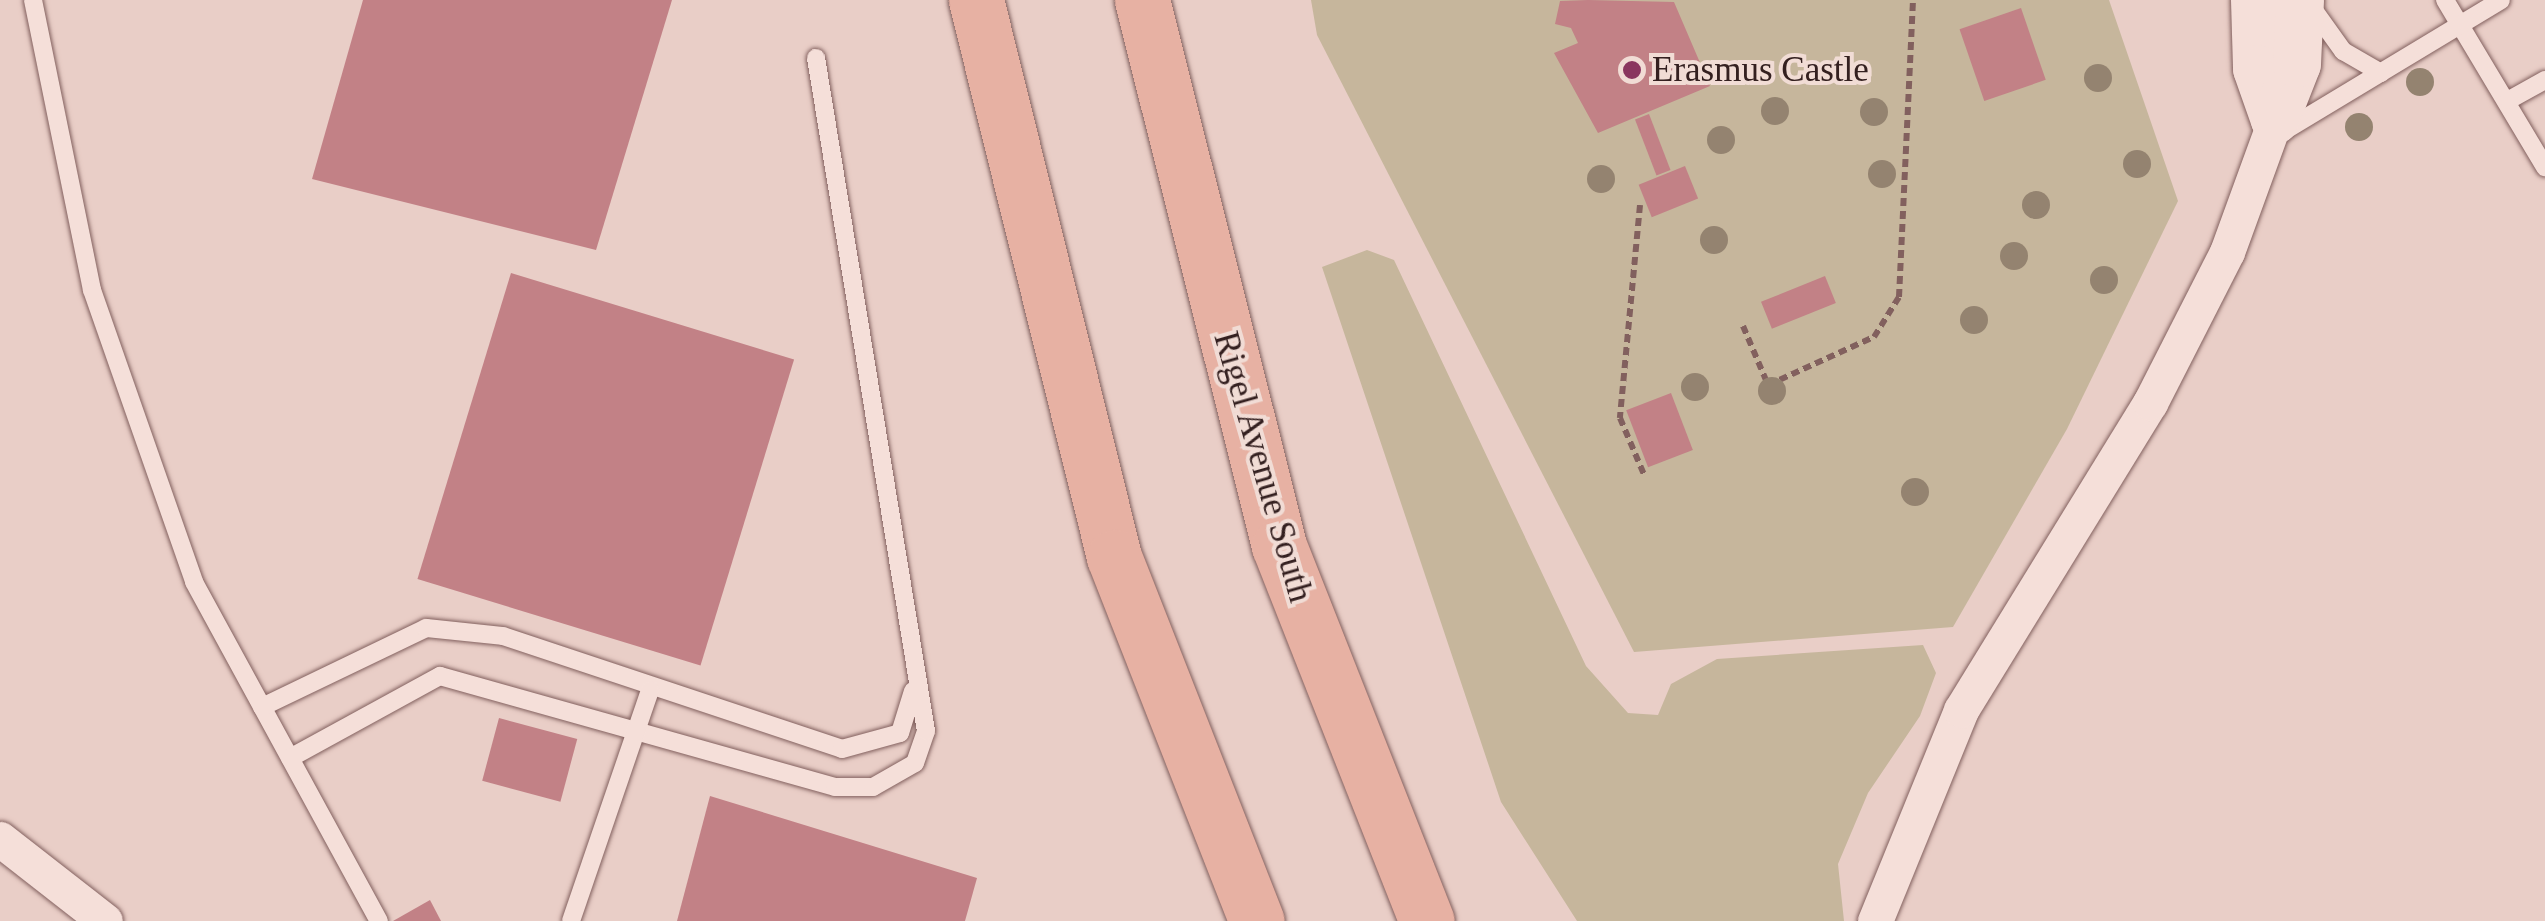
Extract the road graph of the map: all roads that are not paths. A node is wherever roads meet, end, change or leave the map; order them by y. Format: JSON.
{"nodes":[{"id":1,"x":32,"y":0,"type":"edge"},
{"id":2,"x":976,"y":0,"type":"edge"},
{"id":3,"x":1142,"y":0,"type":"edge"},
{"id":4,"x":2255,"y":0,"type":"edge"},
{"id":5,"x":2300,"y":0,"type":"edge"},
{"id":6,"x":2308,"y":0,"type":"edge"},
{"id":7,"x":2445,"y":0,"type":"edge"},
{"id":8,"x":2501,"y":0,"type":"edge"},
{"id":9,"x":2459,"y":26,"type":"junction"},
{"id":10,"x":816,"y":58,"type":"dead end"},
{"id":11,"x":2382,"y":73,"type":"junction"},
{"id":12,"x":2545,"y":80,"type":"edge"},
{"id":13,"x":2510,"y":100,"type":"junction"},
{"id":14,"x":2274,"y":129,"type":"junction"},
{"id":15,"x":2545,"y":167,"type":"edge"},
{"id":16,"x":915,"y":676,"type":"junction"},
{"id":17,"x":650,"y":690,"type":"junction"},
{"id":18,"x":262,"y":707,"type":"junction"},
{"id":19,"x":634,"y":733,"type":"junction"},
{"id":20,"x":290,"y":758,"type":"junction"},
{"id":21,"x":0,"y":839,"type":"edge"},
{"id":22,"x":105,"y":921,"type":"edge"},
{"id":23,"x":379,"y":921,"type":"edge"},
{"id":24,"x":571,"y":921,"type":"edge"},
{"id":25,"x":1257,"y":921,"type":"edge"},
{"id":26,"x":1427,"y":921,"type":"edge"},
{"id":27,"x":1875,"y":921,"type":"edge"}],
"edges":[{"from":1,"to":18,"type":"lane"},
{"from":2,"to":25,"type":"main road"},
{"from":3,"to":26,"type":"main road","name":"Rigel Avenue South"},
{"from":4,"to":14,"type":"street"},
{"from":5,"to":14,"type":"street"},
{"from":6,"to":11,"type":"lane"},
{"from":7,"to":9,"type":"lane"},
{"from":8,"to":9,"type":"lane"},
{"from":9,"to":11,"type":"lane"},
{"from":9,"to":13,"type":"lane"},
{"from":10,"to":16,"type":"lane"},
{"from":11,"to":14,"type":"lane"},
{"from":12,"to":13,"type":"lane"},
{"from":13,"to":15,"type":"lane"},
{"from":14,"to":27,"type":"street"},
{"from":16,"to":17,"type":"lane"},
{"from":16,"to":19,"type":"lane"},
{"from":17,"to":18,"type":"lane"},
{"from":17,"to":19,"type":"lane"},
{"from":18,"to":20,"type":"lane"},
{"from":19,"to":20,"type":"lane"},
{"from":19,"to":24,"type":"lane"},
{"from":20,"to":23,"type":"lane"},
{"from":21,"to":22,"type":"street"}]}
